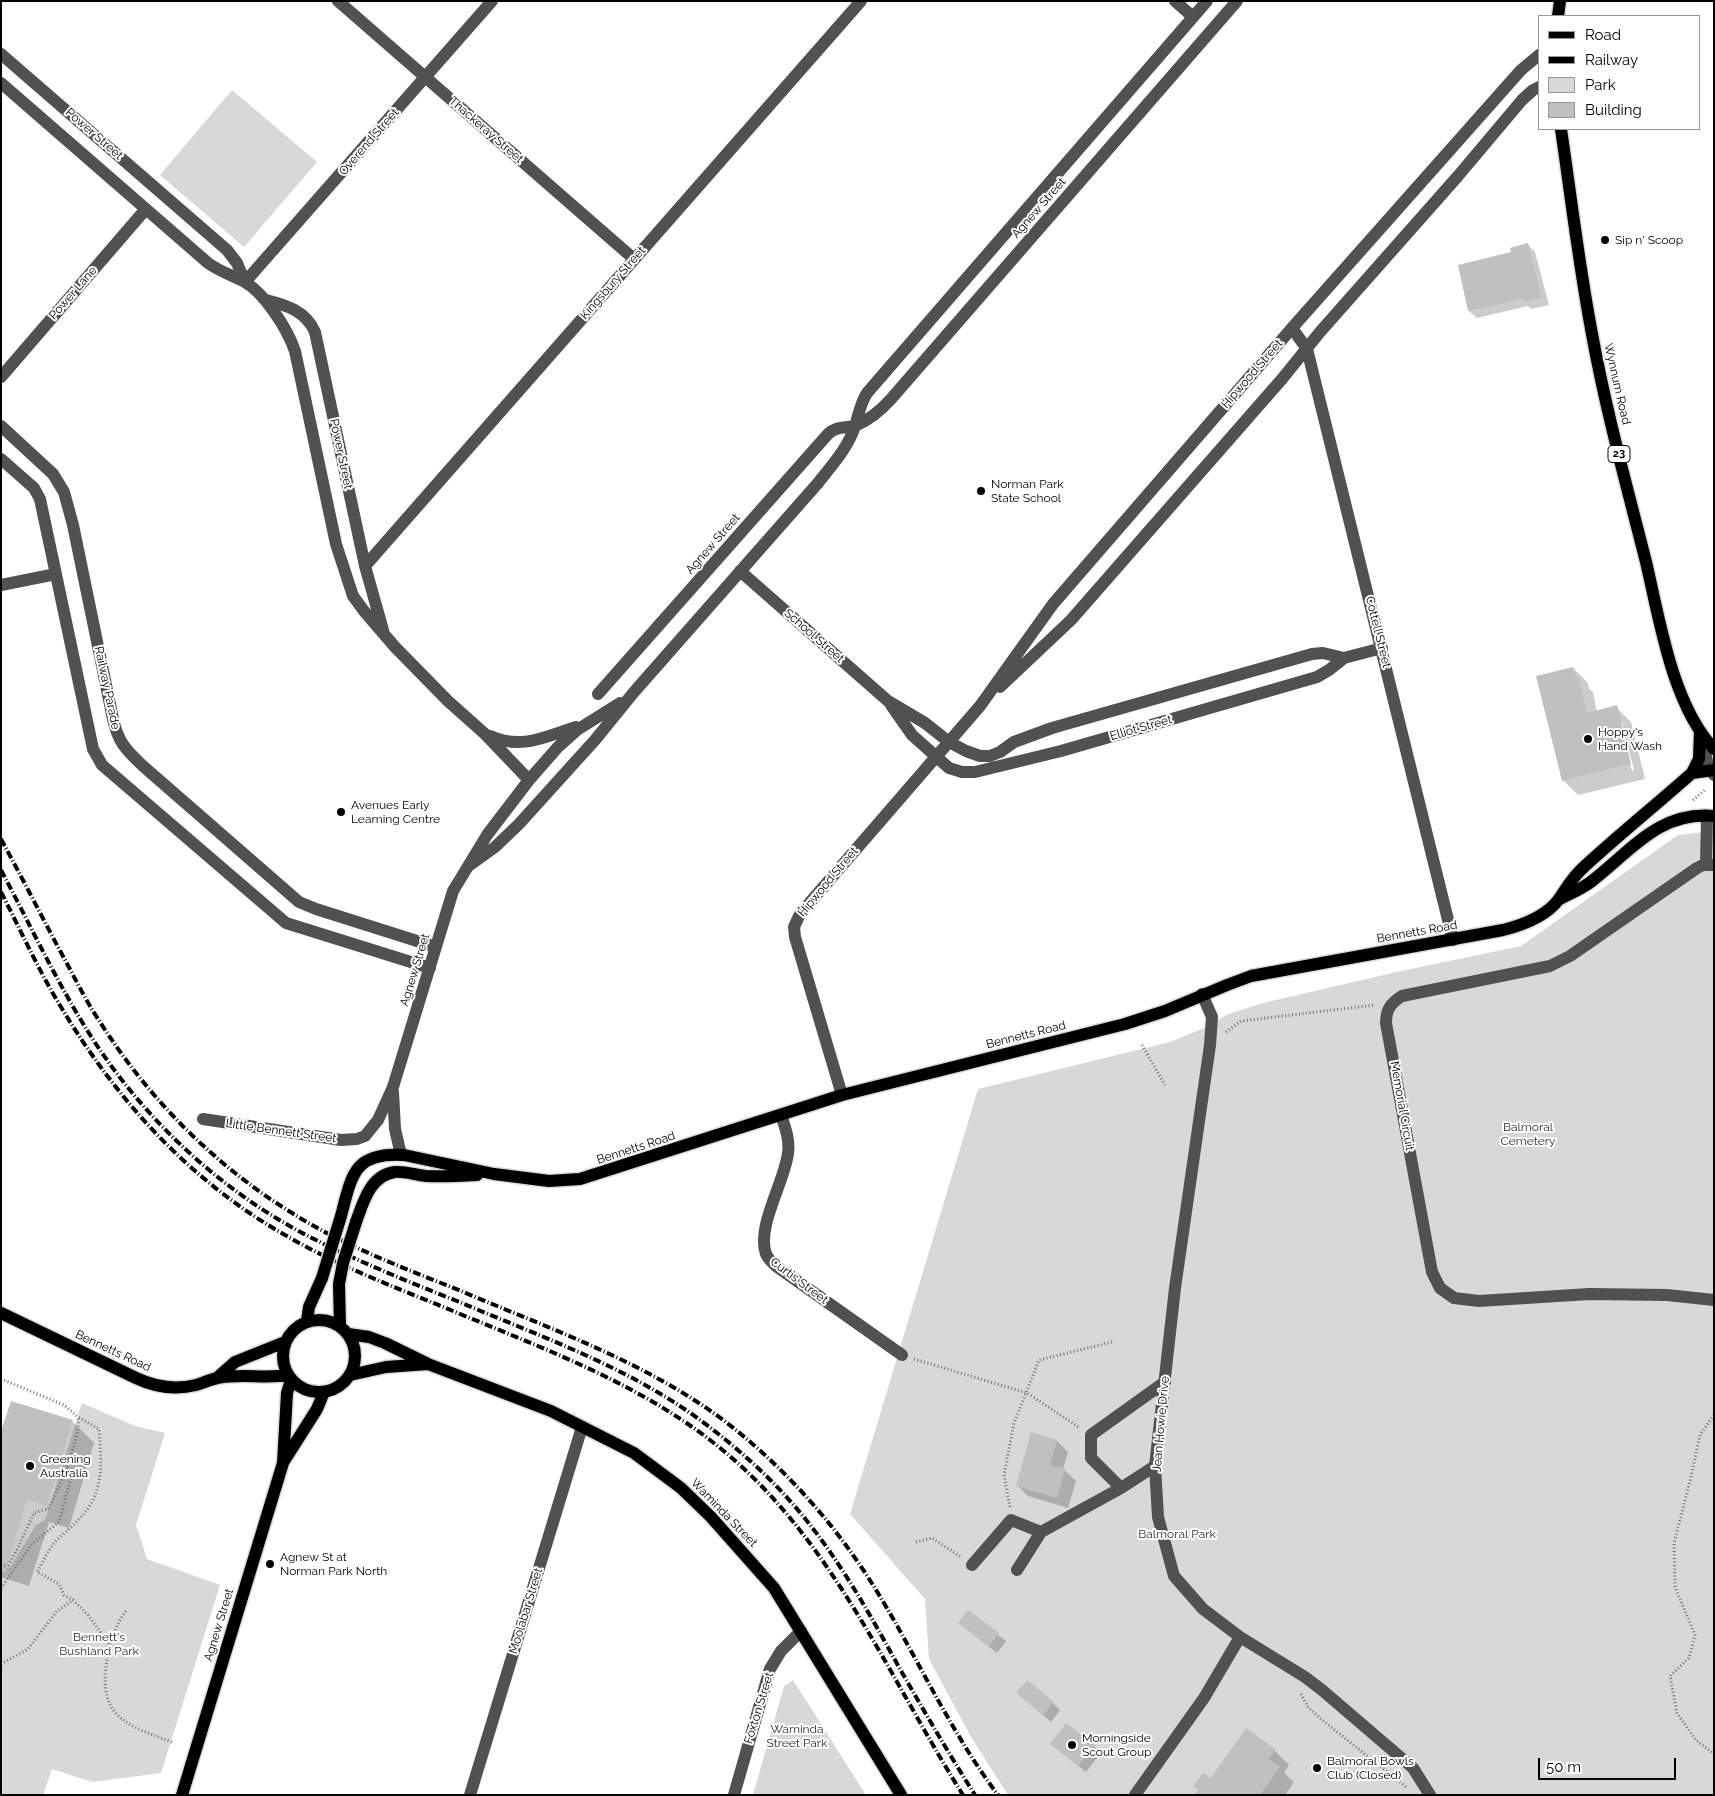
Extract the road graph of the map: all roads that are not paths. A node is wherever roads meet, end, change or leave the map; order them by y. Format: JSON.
{"nodes":[{"id":1,"x":338,"y":1,"type":"edge"},
{"id":2,"x":492,"y":1,"type":"edge"},
{"id":3,"x":861,"y":1,"type":"edge"},
{"id":4,"x":1175,"y":1,"type":"edge"},
{"id":5,"x":1206,"y":1,"type":"edge"},
{"id":6,"x":1237,"y":1,"type":"edge"},
{"id":7,"x":1560,"y":1,"type":"edge"},
{"id":8,"x":1558,"y":15,"type":"edge"},
{"id":9,"x":1193,"y":17,"type":"junction"},
{"id":10,"x":1,"y":54,"type":"edge"},
{"id":11,"x":1538,"y":56,"type":"edge"},
{"id":12,"x":426,"y":77,"type":"junction"},
{"id":13,"x":1,"y":83,"type":"edge"},
{"id":14,"x":1538,"y":88,"type":"edge"},
{"id":15,"x":1561,"y":130,"type":"edge"},
{"id":16,"x":145,"y":210,"type":"junction"},
{"id":17,"x":634,"y":259,"type":"junction"},
{"id":18,"x":245,"y":282,"type":"junction"},
{"id":19,"x":266,"y":300,"type":"junction"},
{"id":20,"x":1292,"y":328,"type":"junction"},
{"id":21,"x":1307,"y":349,"type":"junction"},
{"id":22,"x":1,"y":377,"type":"edge"},
{"id":23,"x":1,"y":426,"type":"edge"},
{"id":24,"x":855,"y":426,"type":"junction"},
{"id":25,"x":1,"y":459,"type":"edge"},
{"id":26,"x":365,"y":566,"type":"junction"},
{"id":27,"x":740,"y":570,"type":"junction"},
{"id":28,"x":56,"y":574,"type":"junction"},
{"id":29,"x":1,"y":585,"type":"edge"},
{"id":30,"x":384,"y":635,"type":"junction"},
{"id":31,"x":1382,"y":648,"type":"junction"},
{"id":32,"x":1344,"y":658,"type":"junction"},
{"id":33,"x":634,"y":692,"type":"junction"},
{"id":34,"x":598,"y":694,"type":"dead end"},
{"id":35,"x":888,"y":701,"type":"junction"},
{"id":36,"x":980,"y":706,"type":"junction"},
{"id":37,"x":592,"y":721,"type":"junction"},
{"id":38,"x":1700,"y":731,"type":"junction"},
{"id":39,"x":485,"y":734,"type":"junction"},
{"id":40,"x":949,"y":742,"type":"junction"},
{"id":41,"x":1714,"y":749,"type":"edge"},
{"id":42,"x":936,"y":756,"type":"junction"},
{"id":43,"x":1713,"y":772,"type":"edge"},
{"id":44,"x":1692,"y":773,"type":"junction"},
{"id":45,"x":529,"y":780,"type":"junction"},
{"id":46,"x":1710,"y":816,"type":"edge"},
{"id":47,"x":1710,"y":864,"type":"edge"},
{"id":48,"x":470,"y":865,"type":"junction"},
{"id":49,"x":1558,"y":900,"type":"junction"},
{"id":50,"x":381,"y":930,"type":"junction"},
{"id":51,"x":1453,"y":940,"type":"junction"},
{"id":52,"x":436,"y":947,"type":"junction"},
{"id":53,"x":374,"y":951,"type":"junction"},
{"id":54,"x":430,"y":968,"type":"junction"},
{"id":55,"x":1202,"y":994,"type":"junction"},
{"id":56,"x":393,"y":1087,"type":"junction"},
{"id":57,"x":842,"y":1095,"type":"junction"},
{"id":58,"x":781,"y":1115,"type":"junction"},
{"id":59,"x":203,"y":1119,"type":"dead end"},
{"id":60,"x":360,"y":1138,"type":"joint"},
{"id":61,"x":401,"y":1155,"type":"junction"},
{"id":62,"x":494,"y":1174,"type":"junction"},
{"id":63,"x":1714,"y":1300,"type":"edge"},
{"id":64,"x":1,"y":1313,"type":"edge"},
{"id":65,"x":307,"y":1321,"type":"junction"},
{"id":66,"x":344,"y":1330,"type":"junction"},
{"id":67,"x":285,"y":1342,"type":"junction"},
{"id":68,"x":902,"y":1356,"type":"road end"},
{"id":69,"x":428,"y":1364,"type":"junction"},
{"id":70,"x":350,"y":1375,"type":"junction"},
{"id":71,"x":218,"y":1377,"type":"junction"},
{"id":72,"x":290,"y":1378,"type":"junction"},
{"id":73,"x":1165,"y":1382,"type":"junction"},
{"id":74,"x":324,"y":1392,"type":"junction"},
{"id":75,"x":582,"y":1427,"type":"junction"},
{"id":76,"x":283,"y":1463,"type":"junction"},
{"id":77,"x":1155,"y":1466,"type":"junction"},
{"id":78,"x":1121,"y":1488,"type":"junction"},
{"id":79,"x":1041,"y":1532,"type":"junction"},
{"id":80,"x":972,"y":1565,"type":"road end"},
{"id":81,"x":1017,"y":1570,"type":"dead end"},
{"id":82,"x":801,"y":1631,"type":"junction"},
{"id":83,"x":1240,"y":1637,"type":"junction"},
{"id":84,"x":182,"y":1795,"type":"edge"},
{"id":85,"x":470,"y":1795,"type":"edge"},
{"id":86,"x":734,"y":1795,"type":"edge"},
{"id":87,"x":901,"y":1795,"type":"edge"},
{"id":88,"x":1135,"y":1795,"type":"edge"},
{"id":89,"x":1430,"y":1795,"type":"edge"}],
"edges":[{"from":1,"to":12,"type":"street","name":"Thackeray Street"},
{"from":2,"to":12,"type":"street","name":"Overend Street"},
{"from":3,"to":17,"type":"street","name":"Kingsbury Street"},
{"from":4,"to":9,"type":"street"},
{"from":5,"to":9,"type":"street","name":"Agnew Street"},
{"from":6,"to":24,"type":"street","name":"Agnew Street"},
{"from":7,"to":8,"type":"main road"},
{"from":9,"to":24,"type":"street","name":"Agnew Street"},
{"from":10,"to":18,"type":"street","name":"Power Street"},
{"from":11,"to":20,"type":"street","name":"Hipwood Street"},
{"from":12,"to":17,"type":"street","name":"Thackeray Street"},
{"from":12,"to":18,"type":"street","name":"Overend Street"},
{"from":13,"to":16,"type":"street","name":"Power Street"},
{"from":14,"to":21,"type":"street","name":"Hipwood Street"},
{"from":15,"to":38,"type":"main road","name":"Wynnum Road","number":"23"},
{"from":16,"to":18,"type":"street","name":"Power Street"},
{"from":16,"to":22,"type":"street","name":"Power Lane"},
{"from":17,"to":26,"type":"street","name":"Kingsbury Street"},
{"from":18,"to":19,"type":"street","name":"Power Street"},
{"from":19,"to":26,"type":"street","name":"Power Street"},
{"from":19,"to":30,"type":"street","name":"Power Street"},
{"from":20,"to":21,"type":"street","name":"Cottell Street"},
{"from":20,"to":36,"type":"street","name":"Hipwood Street"},
{"from":21,"to":31,"type":"street","name":"Cottell Street"},
{"from":21,"to":36,"type":"street","name":"Hipwood Street"},
{"from":23,"to":50,"type":"street","name":"Railway Parade"},
{"from":24,"to":27,"type":"street","name":"Agnew Street"},
{"from":24,"to":34,"type":"street","name":"Agnew Street"},
{"from":25,"to":28,"type":"street"},
{"from":26,"to":30,"type":"street","name":"Power Street"},
{"from":27,"to":33,"type":"street","name":"Agnew Street"},
{"from":27,"to":35,"type":"street","name":"School Street"},
{"from":28,"to":29,"type":"street"},
{"from":28,"to":53,"type":"street"},
{"from":30,"to":39,"type":"street","name":"Power Street"},
{"from":31,"to":32,"type":"street","name":"Elliot Street"},
{"from":31,"to":51,"type":"street","name":"Cottell Street"},
{"from":32,"to":40,"type":"street","name":"Elliot Street"},
{"from":32,"to":42,"type":"street","name":"Elliot Street"},
{"from":33,"to":37,"type":"street","name":"Agnew Street"},
{"from":33,"to":48,"type":"street","name":"Agnew Street"},
{"from":35,"to":40,"type":"street","name":"School Street"},
{"from":35,"to":42,"type":"street","name":"School Street"},
{"from":36,"to":40,"type":"street","name":"Hipwood Street"},
{"from":37,"to":39,"type":"street","name":"Power Street"},
{"from":37,"to":45,"type":"street","name":"Agnew Street"},
{"from":38,"to":41,"type":"main road","name":"Wynnum Road","number":"23"},
{"from":38,"to":43,"type":"street"},
{"from":38,"to":44,"type":"main road"},
{"from":39,"to":45,"type":"street","name":"Power Street"},
{"from":40,"to":42,"type":"street","name":"Hipwood Street"},
{"from":42,"to":57,"type":"street","name":"Hipwood Street"},
{"from":43,"to":44,"type":"main road"},
{"from":44,"to":49,"type":"main road","name":"Bennetts Road"},
{"from":45,"to":48,"type":"street","name":"Agnew Street"},
{"from":46,"to":47,"type":"street"},
{"from":46,"to":49,"type":"main road","name":"Bennetts Road"},
{"from":47,"to":63,"type":"street","name":"Memorial Circuit"},
{"from":48,"to":52,"type":"street","name":"Agnew Street"},
{"from":49,"to":51,"type":"main road","name":"Bennetts Road"},
{"from":50,"to":52,"type":"street","name":"Railway Parade"},
{"from":50,"to":53,"type":"street"},
{"from":51,"to":55,"type":"main road","name":"Bennetts Road"},
{"from":52,"to":54,"type":"street","name":"Agnew Street"},
{"from":53,"to":54,"type":"street"},
{"from":54,"to":56,"type":"street","name":"Agnew Street"},
{"from":55,"to":57,"type":"main road","name":"Bennetts Road"},
{"from":55,"to":73,"type":"street","name":"Jean Howie Drive"},
{"from":56,"to":60,"type":"street","name":"Agnew Street"},
{"from":56,"to":61,"type":"street","name":"Agnew Street"},
{"from":57,"to":58,"type":"main road","name":"Bennetts Road"},
{"from":58,"to":62,"type":"main road","name":"Bennetts Road"},
{"from":58,"to":68,"type":"street","name":"Curtis Street"},
{"from":59,"to":60,"type":"street","name":"Little Bennett Street"},
{"from":61,"to":62,"type":"main road","name":"Bennetts Road"},
{"from":61,"to":65,"type":"main road","name":"Bennetts Road","bridge":true},
{"from":62,"to":66,"type":"main road","name":"Bennetts Road","bridge":true},
{"from":64,"to":71,"type":"main road","name":"Bennetts Road"},
{"from":65,"to":66,"type":"main road"},
{"from":65,"to":67,"type":"main road"},
{"from":66,"to":69,"type":"main road","name":"Waminda Street"},
{"from":66,"to":70,"type":"main road"},
{"from":67,"to":71,"type":"main road","name":"Bennetts Road"},
{"from":67,"to":72,"type":"main road"},
{"from":69,"to":70,"type":"main road","name":"Waminda Street"},
{"from":69,"to":75,"type":"main road","name":"Waminda Street"},
{"from":70,"to":74,"type":"main road"},
{"from":71,"to":72,"type":"main road","name":"Bennetts Road"},
{"from":72,"to":74,"type":"main road"},
{"from":72,"to":76,"type":"main road","name":"Agnew Street"},
{"from":73,"to":77,"type":"street","name":"Jean Howie Drive"},
{"from":73,"to":78,"type":"street"},
{"from":74,"to":76,"type":"main road","name":"Agnew Street"},
{"from":75,"to":82,"type":"main road","name":"Waminda Street"},
{"from":75,"to":85,"type":"street","name":"Moolabar Street"},
{"from":76,"to":84,"type":"main road","name":"Agnew Street"},
{"from":77,"to":78,"type":"street"},
{"from":77,"to":83,"type":"street","name":"Jean Howie Drive"},
{"from":78,"to":79,"type":"street"},
{"from":79,"to":80,"type":"street"},
{"from":79,"to":81,"type":"street"},
{"from":82,"to":86,"type":"street","name":"Foxton Street"},
{"from":82,"to":87,"type":"main road","name":"Waminda Street"},
{"from":83,"to":88,"type":"street"},
{"from":83,"to":89,"type":"street","name":"Jean Howie Drive"}]}
